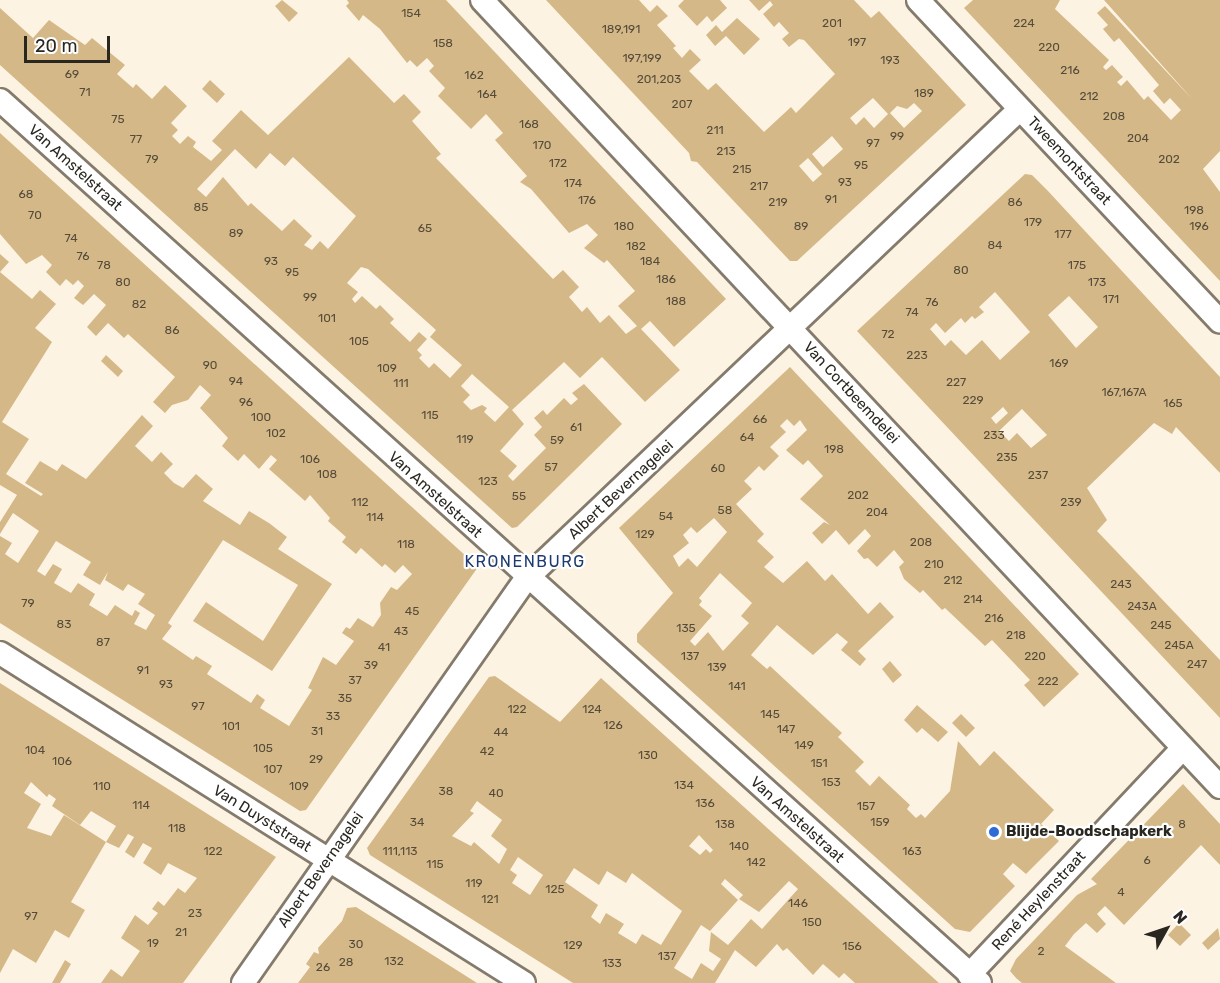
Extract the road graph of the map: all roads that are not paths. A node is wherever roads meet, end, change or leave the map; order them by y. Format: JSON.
{"nodes":[{"id":1,"x":482,"y":0,"type":"edge"},
{"id":2,"x":918,"y":0,"type":"edge"},
{"id":3,"x":0,"y":100,"type":"edge"},
{"id":4,"x":1020,"y":109,"type":"junction"},
{"id":5,"x":1220,"y":322,"type":"edge"},
{"id":6,"x":791,"y":329,"type":"junction"},
{"id":7,"x":527,"y":578,"type":"junction"},
{"id":8,"x":0,"y":653,"type":"edge"},
{"id":9,"x":1183,"y":748,"type":"junction"},
{"id":10,"x":1220,"y":787,"type":"edge"},
{"id":11,"x":328,"y":860,"type":"junction"},
{"id":12,"x":975,"y":979,"type":"edge"},
{"id":13,"x":243,"y":983,"type":"edge"},
{"id":14,"x":524,"y":983,"type":"edge"}],
"edges":[{"from":1,"to":6,"type":"street","name":"Van Cortbeemdelei"},
{"from":2,"to":4,"type":"street","name":"Tweemontstraat"},
{"from":3,"to":7,"type":"street","name":"Van Amstelstraat"},
{"from":4,"to":5,"type":"street","name":"Tweemontstraat"},
{"from":4,"to":6,"type":"street","name":"Albert Bevernagelei"},
{"from":6,"to":7,"type":"street","name":"Albert Bevernagelei"},
{"from":6,"to":9,"type":"street","name":"Van Cortbeemdelei"},
{"from":7,"to":11,"type":"street","name":"Albert Bevernagelei"},
{"from":7,"to":12,"type":"street","name":"Van Amstelstraat"},
{"from":8,"to":11,"type":"street","name":"Van Duyststraat"},
{"from":9,"to":10,"type":"street","name":"Van Cortbeemdelei"},
{"from":9,"to":12,"type":"street","name":"René Heylenstraat"},
{"from":11,"to":13,"type":"street","name":"Albert Bevernagelei"},
{"from":11,"to":14,"type":"street","name":"Van Duyststraat"}]}
